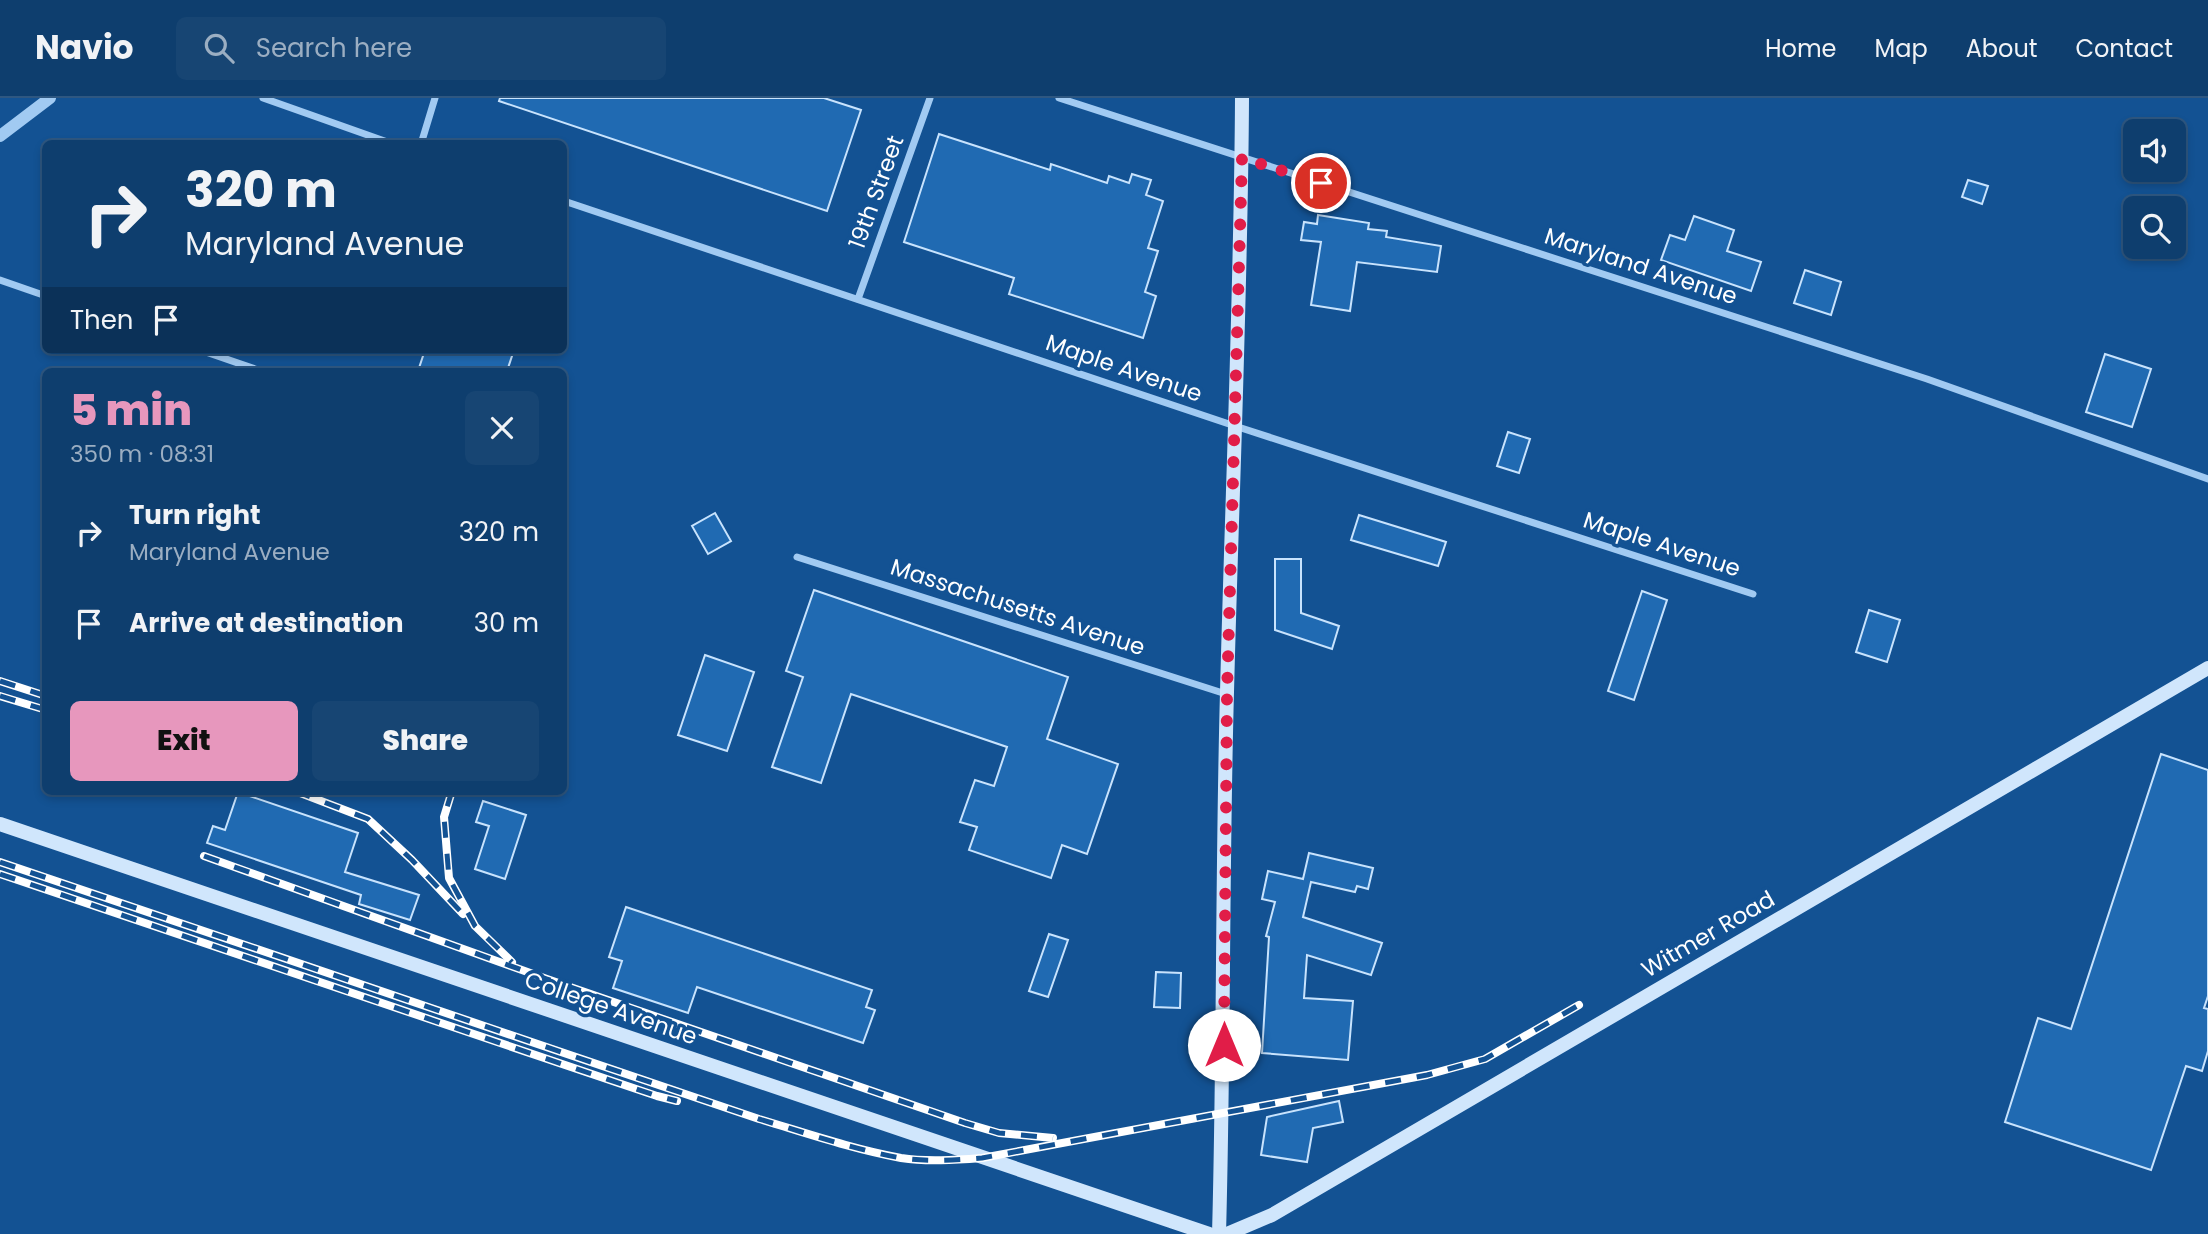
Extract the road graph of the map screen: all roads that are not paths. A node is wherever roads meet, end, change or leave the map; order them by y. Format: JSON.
{"nodes":[{"id":1,"x":50,"y":98,"type":"edge"},
{"id":2,"x":263,"y":98,"type":"edge"},
{"id":3,"x":435,"y":98,"type":"edge"},
{"id":4,"x":930,"y":98,"type":"edge"},
{"id":5,"x":1059,"y":98,"type":"edge"},
{"id":6,"x":1242,"y":98,"type":"edge"},
{"id":7,"x":0,"y":136,"type":"edge"},
{"id":8,"x":382,"y":140,"type":"edge"},
{"id":9,"x":422,"y":140,"type":"edge"},
{"id":10,"x":1242,"y":158,"type":"junction"},
{"id":11,"x":567,"y":202,"type":"edge"},
{"id":12,"x":0,"y":280,"type":"edge"},
{"id":13,"x":42,"y":295,"type":"edge"},
{"id":14,"x":858,"y":299,"type":"junction"},
{"id":15,"x":212,"y":354,"type":"edge"},
{"id":16,"x":252,"y":368,"type":"edge"},
{"id":17,"x":1236,"y":426,"type":"junction"},
{"id":18,"x":2208,"y":479,"type":"edge"},
{"id":19,"x":797,"y":557,"type":"dead end"},
{"id":20,"x":1753,"y":594,"type":"dead end"},
{"id":21,"x":2208,"y":667,"type":"edge"},
{"id":22,"x":1227,"y":694,"type":"junction"},
{"id":23,"x":0,"y":824,"type":"edge"},
{"id":24,"x":1209,"y":1234,"type":"edge"},
{"id":25,"x":1219,"y":1234,"type":"edge"},
{"id":26,"x":1227,"y":1234,"type":"edge"}],
"edges":[{"from":1,"to":7,"type":"street"},
{"from":2,"to":8,"type":"street"},
{"from":3,"to":9,"type":"street"},
{"from":4,"to":14,"type":"street","name":"19th Street"},
{"from":5,"to":10,"type":"street","name":"Maryland Avenue"},
{"from":6,"to":10,"type":"main road"},
{"from":10,"to":17,"type":"main road"},
{"from":10,"to":18,"type":"street","name":"Maryland Avenue"},
{"from":11,"to":14,"type":"street","name":"Maple Avenue"},
{"from":12,"to":13,"type":"street"},
{"from":14,"to":17,"type":"street","name":"Maple Avenue"},
{"from":15,"to":16,"type":"street"},
{"from":17,"to":20,"type":"street","name":"Maple Avenue"},
{"from":17,"to":22,"type":"main road"},
{"from":19,"to":22,"type":"street","name":"Massachusetts Avenue"},
{"from":21,"to":26,"type":"main road","name":"Witmer Road"},
{"from":22,"to":25,"type":"main road"},
{"from":23,"to":24,"type":"main road","name":"College Avenue"}]}
